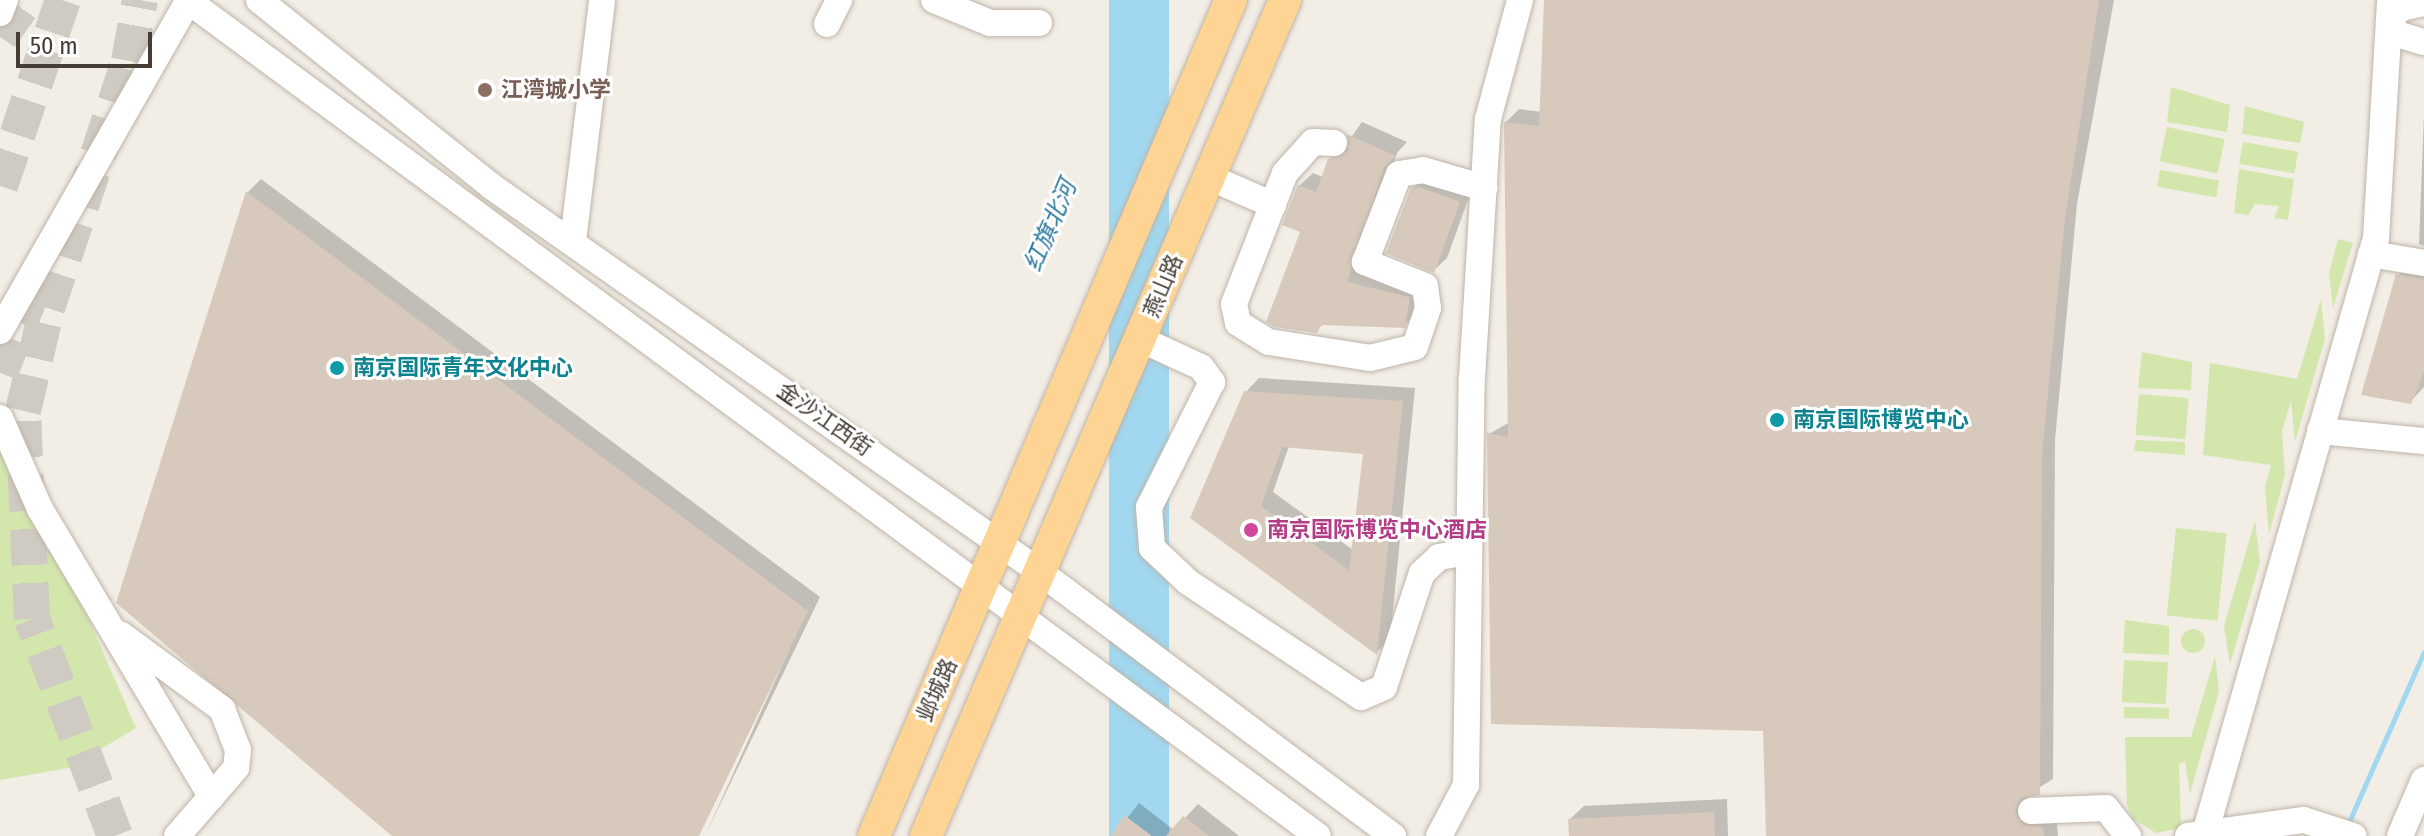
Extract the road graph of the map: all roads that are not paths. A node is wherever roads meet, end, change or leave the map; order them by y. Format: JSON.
{"nodes":[{"id":1,"x":5,"y":0,"type":"edge"},
{"id":2,"x":189,"y":0,"type":"edge"},
{"id":3,"x":259,"y":0,"type":"edge"},
{"id":4,"x":602,"y":0,"type":"edge"},
{"id":5,"x":839,"y":0,"type":"edge"},
{"id":6,"x":934,"y":0,"type":"edge"},
{"id":7,"x":1231,"y":0,"type":"edge"},
{"id":8,"x":1285,"y":0,"type":"edge"},
{"id":9,"x":1520,"y":0,"type":"edge"},
{"id":10,"x":2424,"y":3,"type":"edge"},
{"id":11,"x":2389,"y":10,"type":"edge"},
{"id":12,"x":0,"y":13,"type":"edge"},
{"id":13,"x":1039,"y":23,"type":"dead end"},
{"id":14,"x":827,"y":24,"type":"dead end"},
{"id":15,"x":2424,"y":42,"type":"edge"},
{"id":16,"x":1334,"y":143,"type":"dead end"},
{"id":17,"x":1209,"y":177,"type":"junction"},
{"id":18,"x":1484,"y":188,"type":"junction"},
{"id":19,"x":1273,"y":205,"type":"junction"},
{"id":20,"x":573,"y":241,"type":"junction"},
{"id":21,"x":2371,"y":254,"type":"junction"},
{"id":22,"x":2424,"y":263,"type":"edge"},
{"id":23,"x":0,"y":331,"type":"edge"},
{"id":24,"x":1140,"y":339,"type":"junction"},
{"id":25,"x":0,"y":418,"type":"edge"},
{"id":26,"x":2320,"y":431,"type":"junction"},
{"id":27,"x":2424,"y":441,"type":"edge"},
{"id":28,"x":1001,"y":544,"type":"junction"},
{"id":29,"x":1467,"y":552,"type":"junction"},
{"id":30,"x":1412,"y":558,"type":"dead end"},
{"id":31,"x":1040,"y":572,"type":"junction"},
{"id":32,"x":983,"y":585,"type":"junction"},
{"id":33,"x":1408,"y":603,"type":"junction"},
{"id":34,"x":1021,"y":617,"type":"junction"},
{"id":35,"x":111,"y":627,"type":"junction"},
{"id":36,"x":2424,"y":780,"type":"edge"},
{"id":37,"x":212,"y":797,"type":"junction"},
{"id":38,"x":2106,"y":808,"type":"junction"},
{"id":39,"x":2031,"y":811,"type":"dead end"},
{"id":40,"x":2291,"y":829,"type":"edge"},
{"id":41,"x":2197,"y":833,"type":"edge"},
{"id":42,"x":177,"y":836,"type":"edge"},
{"id":43,"x":874,"y":836,"type":"edge"},
{"id":44,"x":926,"y":836,"type":"edge"},
{"id":45,"x":1318,"y":836,"type":"edge"},
{"id":46,"x":1393,"y":836,"type":"edge"},
{"id":47,"x":1439,"y":836,"type":"edge"},
{"id":48,"x":2100,"y":836,"type":"edge"},
{"id":49,"x":2128,"y":836,"type":"edge"},
{"id":50,"x":2353,"y":836,"type":"edge"},
{"id":51,"x":2400,"y":836,"type":"edge"}],
"edges":[{"from":1,"to":12,"type":"street"},
{"from":2,"to":23,"type":"street"},
{"from":2,"to":32,"type":"street","name":"金沙江西街"},
{"from":3,"to":20,"type":"street","name":"金沙江西街"},
{"from":4,"to":20,"type":"street"},
{"from":5,"to":14,"type":"street"},
{"from":6,"to":13,"type":"street"},
{"from":7,"to":28,"type":"main road"},
{"from":8,"to":17,"type":"main road","name":"燕山路"},
{"from":9,"to":18,"type":"street"},
{"from":10,"to":11,"type":"street"},
{"from":11,"to":15,"type":"street"},
{"from":11,"to":21,"type":"street"},
{"from":16,"to":19,"type":"street"},
{"from":17,"to":19,"type":"street"},
{"from":17,"to":24,"type":"main road","name":"燕山路"},
{"from":18,"to":19,"type":"street"},
{"from":18,"to":29,"type":"street"},
{"from":20,"to":28,"type":"street","name":"金沙江西街"},
{"from":21,"to":22,"type":"street"},
{"from":21,"to":26,"type":"street"},
{"from":24,"to":31,"type":"main road","name":"燕山路"},
{"from":24,"to":33,"type":"street"},
{"from":25,"to":35,"type":"street"},
{"from":26,"to":27,"type":"street"},
{"from":26,"to":41,"type":"street"},
{"from":28,"to":31,"type":"street","name":"金沙江西街"},
{"from":28,"to":32,"type":"main road","name":"邺城路"},
{"from":29,"to":33,"type":"street"},
{"from":29,"to":47,"type":"street"},
{"from":30,"to":33,"type":"street"},
{"from":31,"to":34,"type":"main road"},
{"from":31,"to":46,"type":"street","name":"金沙江西街"},
{"from":32,"to":34,"type":"street","name":"金沙江西街"},
{"from":32,"to":43,"type":"main road","name":"邺城路"},
{"from":34,"to":44,"type":"main road"},
{"from":34,"to":45,"type":"street","name":"金沙江西街"},
{"from":35,"to":37,"type":"street"},
{"from":35,"to":37,"type":"street"},
{"from":36,"to":51,"type":"street"},
{"from":37,"to":42,"type":"street"},
{"from":38,"to":39,"type":"street"},
{"from":38,"to":48,"type":"street"},
{"from":38,"to":49,"type":"street"},
{"from":40,"to":41,"type":"street"},
{"from":40,"to":50,"type":"street"}]}
